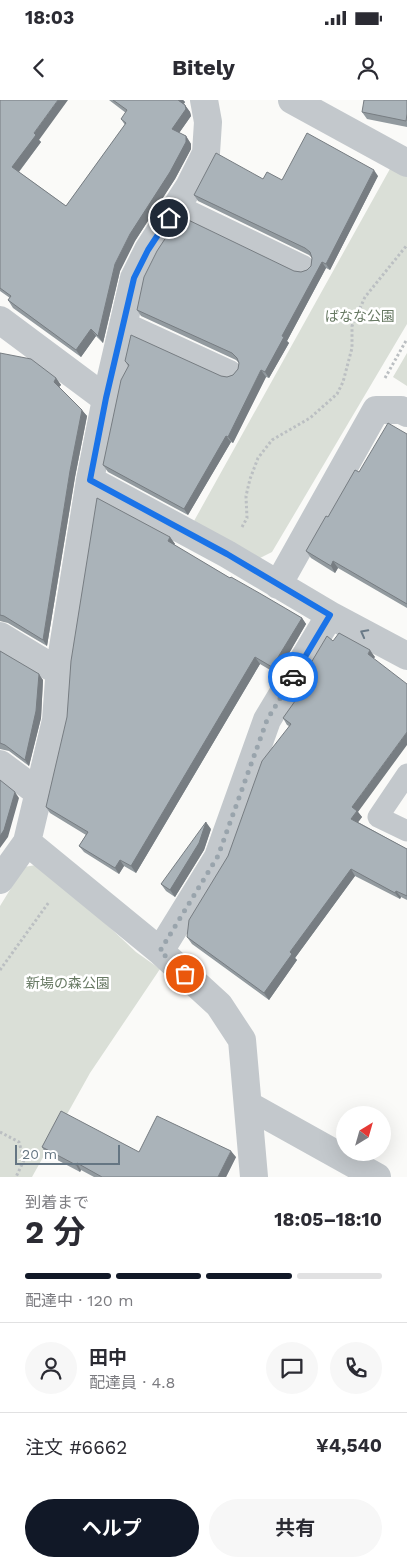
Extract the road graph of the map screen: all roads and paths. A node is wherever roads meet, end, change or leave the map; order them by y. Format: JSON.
{"nodes":[{"id":1,"x":204,"y":100,"type":"edge"},
{"id":2,"x":292,"y":100,"type":"edge"},
{"id":3,"x":407,"y":163,"type":"edge"},
{"id":4,"x":178,"y":205,"type":"junction"},
{"id":5,"x":407,"y":245,"type":"edge"},
{"id":6,"x":304,"y":266,"type":"dead end"},
{"id":7,"x":0,"y":320,"type":"edge"},
{"id":8,"x":124,"y":322,"type":"junction"},
{"id":9,"x":407,"y":339,"type":"edge"},
{"id":10,"x":231,"y":371,"type":"dead end"},
{"id":11,"x":106,"y":398,"type":"junction"},
{"id":12,"x":376,"y":410,"type":"junction"},
{"id":13,"x":407,"y":413,"type":"edge"},
{"id":14,"x":90,"y":480,"type":"junction"},
{"id":15,"x":227,"y":554,"type":"junction"},
{"id":16,"x":278,"y":585,"type":"junction"},
{"id":17,"x":330,"y":615,"type":"junction"},
{"id":18,"x":0,"y":636,"type":"edge"},
{"id":19,"x":407,"y":656,"type":"edge"},
{"id":20,"x":60,"y":666,"type":"junction"},
{"id":21,"x":0,"y":764,"type":"edge"},
{"id":22,"x":407,"y":774,"type":"edge"},
{"id":23,"x":39,"y":793,"type":"junction"},
{"id":24,"x":407,"y":831,"type":"edge"},
{"id":25,"x":28,"y":842,"type":"junction"},
{"id":26,"x":68,"y":875,"type":"junction"},
{"id":27,"x":0,"y":880,"type":"edge"},
{"id":28,"x":160,"y":951,"type":"junction"},
{"id":29,"x":0,"y":970,"type":"edge"},
{"id":30,"x":248,"y":1105,"type":"junction"},
{"id":31,"x":0,"y":1132,"type":"edge"},
{"id":32,"x":16,"y":1177,"type":"edge"},
{"id":33,"x":254,"y":1177,"type":"edge"},
{"id":34,"x":377,"y":1177,"type":"edge"}],
"edges":[{"from":1,"to":4,"type":"street"},
{"from":2,"to":3,"type":"street"},
{"from":4,"to":6,"type":"lane"},
{"from":4,"to":8,"type":"street"},
{"from":5,"to":15,"type":"path"},
{"from":7,"to":11,"type":"street"},
{"from":8,"to":10,"type":"lane"},
{"from":8,"to":11,"type":"street"},
{"from":9,"to":12,"type":"path"},
{"from":11,"to":14,"type":"street"},
{"from":12,"to":13,"type":"street"},
{"from":12,"to":16,"type":"street"},
{"from":14,"to":15,"type":"street"},
{"from":14,"to":20,"type":"street"},
{"from":15,"to":16,"type":"street"},
{"from":16,"to":17,"type":"street"},
{"from":19,"to":17,"type":"street","one_way":true},
{"from":17,"to":28,"type":"street"},
{"from":18,"to":20,"type":"street"},
{"from":20,"to":23,"type":"street"},
{"from":21,"to":23,"type":"street"},
{"from":22,"to":24,"type":"lane"},
{"from":23,"to":25,"type":"street"},
{"from":25,"to":26,"type":"street"},
{"from":25,"to":27,"type":"street"},
{"from":26,"to":28,"type":"street"},
{"from":26,"to":29,"type":"path"},
{"from":28,"to":30,"type":"street"},
{"from":30,"to":33,"type":"street"},
{"from":30,"to":34,"type":"street"},
{"from":31,"to":32,"type":"path"}]}
